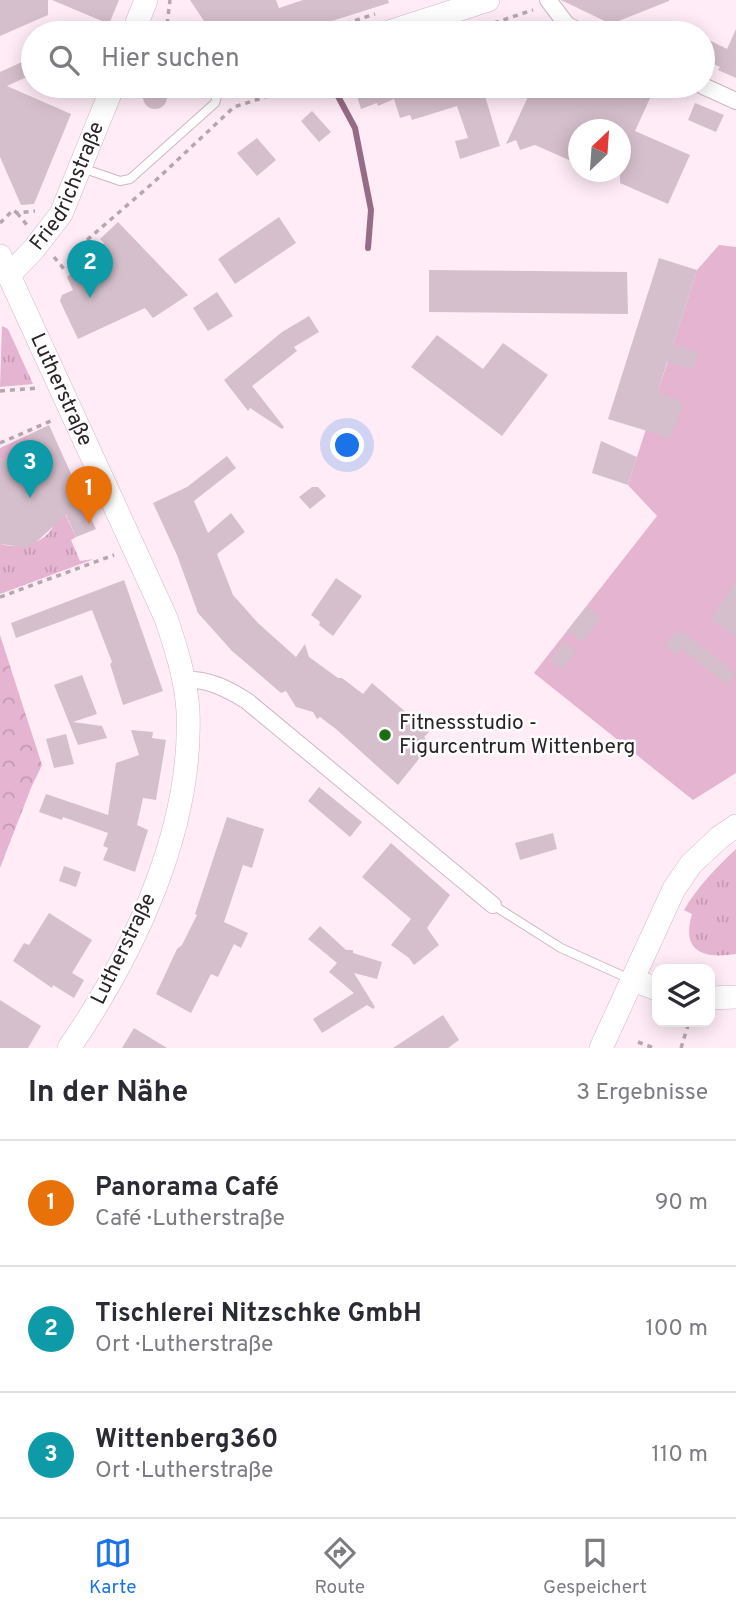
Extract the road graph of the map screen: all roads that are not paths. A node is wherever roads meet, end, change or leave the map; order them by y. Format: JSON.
{"nodes":[{"id":1,"x":146,"y":0,"type":"edge"},
{"id":2,"x":488,"y":0,"type":"edge"},
{"id":3,"x":550,"y":2,"type":"edge"},
{"id":4,"x":138,"y":21,"type":"edge"},
{"id":5,"x":391,"y":21,"type":"edge"},
{"id":6,"x":564,"y":21,"type":"edge"},
{"id":7,"x":715,"y":92,"type":"edge"},
{"id":8,"x":108,"y":98,"type":"edge"},
{"id":9,"x":216,"y":98,"type":"edge"},
{"id":10,"x":736,"y":101,"type":"edge"},
{"id":11,"x":80,"y":167,"type":"junction"},
{"id":12,"x":3,"y":272,"type":"edge"},
{"id":13,"x":184,"y":680,"type":"junction"},
{"id":14,"x":736,"y":826,"type":"edge"},
{"id":15,"x":493,"y":905,"type":"joint"},
{"id":16,"x":633,"y":981,"type":"junction"},
{"id":17,"x":652,"y":987,"type":"edge"},
{"id":18,"x":736,"y":997,"type":"edge"},
{"id":19,"x":715,"y":998,"type":"edge"},
{"id":20,"x":69,"y":1048,"type":"edge"},
{"id":21,"x":601,"y":1048,"type":"edge"}],
"edges":[{"from":1,"to":4,"type":"street"},
{"from":2,"to":5,"type":"street"},
{"from":3,"to":6,"type":"street"},
{"from":7,"to":10,"type":"street"},
{"from":8,"to":11,"type":"street","name":"Friedrichstraße"},
{"from":9,"to":11,"type":"lane"},
{"from":11,"to":12,"type":"street","name":"Friedrichstraße"},
{"from":12,"to":13,"type":"street","name":"Lutherstraße"},
{"from":13,"to":15,"type":"street"},
{"from":13,"to":20,"type":"street","name":"Lutherstraße"},
{"from":14,"to":16,"type":"street"},
{"from":15,"to":16,"type":"lane"},
{"from":16,"to":17,"type":"street"},
{"from":16,"to":21,"type":"street"},
{"from":18,"to":19,"type":"street"}]}
